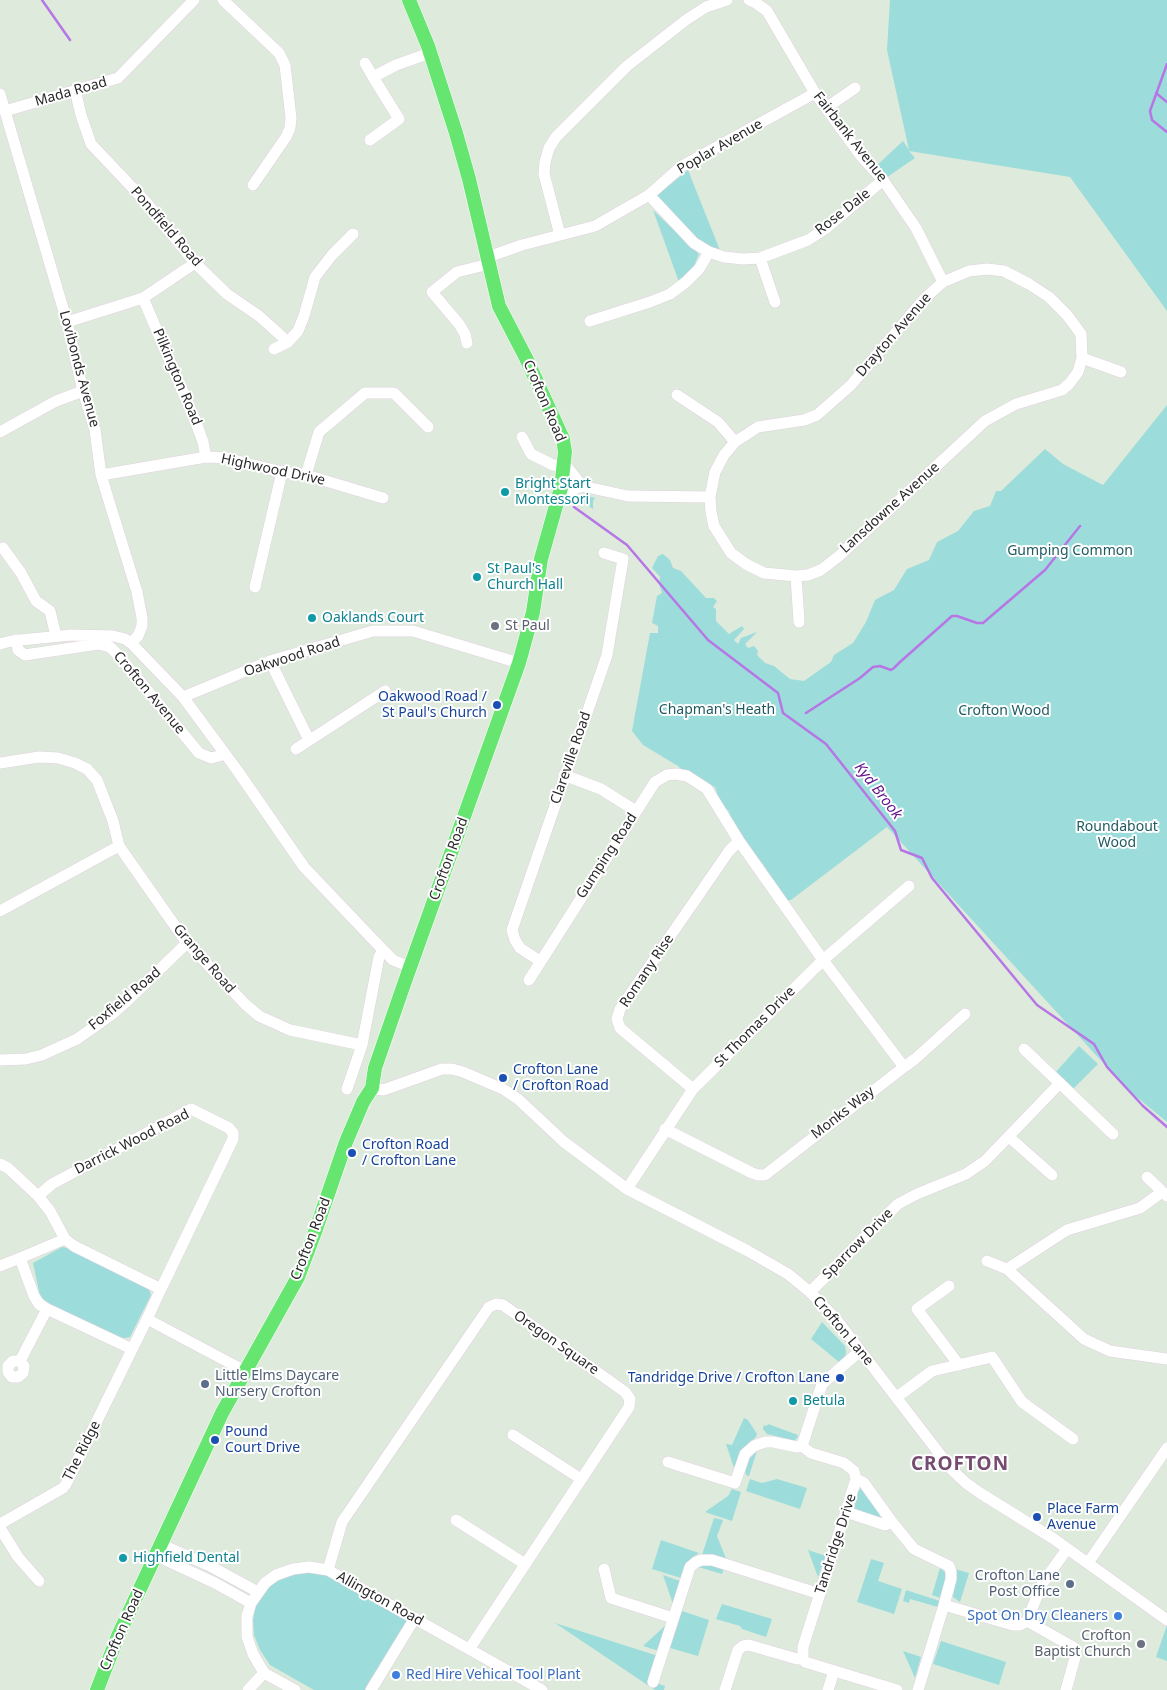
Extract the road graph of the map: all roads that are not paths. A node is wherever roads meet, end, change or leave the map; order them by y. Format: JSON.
{"nodes":[{"id":1,"x":194,"y":0,"type":"edge"},
{"id":2,"x":223,"y":0,"type":"edge"},
{"id":3,"x":409,"y":0,"type":"edge"},
{"id":4,"x":727,"y":0,"type":"edge"},
{"id":5,"x":754,"y":1,"type":"edge"},
{"id":6,"x":430,"y":54,"type":"junction"},
{"id":7,"x":365,"y":63,"type":"dead end"},
{"id":8,"x":373,"y":76,"type":"junction"},
{"id":9,"x":855,"y":88,"type":"dead end"},
{"id":10,"x":75,"y":90,"type":"junction"},
{"id":11,"x":815,"y":93,"type":"junction"},
{"id":12,"x":0,"y":94,"type":"edge"},
{"id":13,"x":826,"y":108,"type":"junction"},
{"id":14,"x":4,"y":111,"type":"junction"},
{"id":15,"x":370,"y":140,"type":"dead end"},
{"id":16,"x":883,"y":180,"type":"junction"},
{"id":17,"x":253,"y":186,"type":"dead end"},
{"id":18,"x":648,"y":195,"type":"junction"},
{"id":19,"x":353,"y":234,"type":"dead end"},
{"id":20,"x":560,"y":235,"type":"junction"},
{"id":21,"x":709,"y":252,"type":"junction"},
{"id":22,"x":760,"y":258,"type":"junction"},
{"id":23,"x":488,"y":260,"type":"junction"},
{"id":24,"x":195,"y":263,"type":"junction"},
{"id":25,"x":943,"y":282,"type":"junction"},
{"id":26,"x":143,"y":298,"type":"junction"},
{"id":27,"x":775,"y":302,"type":"dead end"},
{"id":28,"x":590,"y":321,"type":"dead end"},
{"id":29,"x":67,"y":322,"type":"junction"},
{"id":30,"x":288,"y":342,"type":"junction"},
{"id":31,"x":467,"y":343,"type":"dead end"},
{"id":32,"x":274,"y":349,"type":"dead end"},
{"id":33,"x":1082,"y":358,"type":"junction"},
{"id":34,"x":1121,"y":372,"type":"dead end"},
{"id":35,"x":83,"y":391,"type":"junction"},
{"id":36,"x":677,"y":395,"type":"dead end"},
{"id":37,"x":428,"y":427,"type":"dead end"},
{"id":38,"x":0,"y":432,"type":"edge"},
{"id":39,"x":522,"y":437,"type":"dead end"},
{"id":40,"x":735,"y":442,"type":"junction"},
{"id":41,"x":206,"y":457,"type":"junction"},
{"id":42,"x":564,"y":467,"type":"junction"},
{"id":43,"x":282,"y":472,"type":"junction"},
{"id":44,"x":306,"y":475,"type":"junction"},
{"id":45,"x":101,"y":476,"type":"junction"},
{"id":46,"x":582,"y":486,"type":"junction"},
{"id":47,"x":710,"y":497,"type":"junction"},
{"id":48,"x":383,"y":498,"type":"dead end"},
{"id":49,"x":557,"y":502,"type":"junction"},
{"id":50,"x":3,"y":548,"type":"dead end"},
{"id":51,"x":604,"y":553,"type":"dead end"},
{"id":52,"x":796,"y":576,"type":"junction"},
{"id":53,"x":255,"y":586,"type":"dead end"},
{"id":54,"x":799,"y":622,"type":"dead end"},
{"id":55,"x":56,"y":636,"type":"junction"},
{"id":56,"x":16,"y":640,"type":"junction"},
{"id":57,"x":131,"y":643,"type":"junction"},
{"id":58,"x":0,"y":644,"type":"edge"},
{"id":59,"x":270,"y":661,"type":"junction"},
{"id":60,"x":519,"y":663,"type":"junction"},
{"id":61,"x":385,"y":691,"type":"dead end"},
{"id":62,"x":183,"y":697,"type":"junction"},
{"id":63,"x":309,"y":740,"type":"junction"},
{"id":64,"x":296,"y":749,"type":"dead end"},
{"id":65,"x":224,"y":753,"type":"junction"},
{"id":66,"x":0,"y":763,"type":"edge"},
{"id":67,"x":564,"y":775,"type":"junction"},
{"id":68,"x":636,"y":811,"type":"junction"},
{"id":69,"x":739,"y":841,"type":"junction"},
{"id":70,"x":119,"y":846,"type":"junction"},
{"id":71,"x":909,"y":886,"type":"dead end"},
{"id":72,"x":0,"y":911,"type":"edge"},
{"id":73,"x":187,"y":943,"type":"junction"},
{"id":74,"x":383,"y":950,"type":"junction"},
{"id":75,"x":823,"y":960,"type":"junction"},
{"id":76,"x":540,"y":962,"type":"junction"},
{"id":77,"x":410,"y":966,"type":"junction"},
{"id":78,"x":529,"y":980,"type":"dead end"},
{"id":79,"x":965,"y":1014,"type":"dead end"},
{"id":80,"x":362,"y":1045,"type":"junction"},
{"id":81,"x":1024,"y":1049,"type":"dead end"},
{"id":82,"x":0,"y":1060,"type":"edge"},
{"id":83,"x":904,"y":1066,"type":"junction"},
{"id":84,"x":1060,"y":1083,"type":"junction"},
{"id":85,"x":372,"y":1088,"type":"junction"},
{"id":86,"x":346,"y":1089,"type":"dead end"},
{"id":87,"x":692,"y":1089,"type":"junction"},
{"id":88,"x":665,"y":1129,"type":"junction"},
{"id":89,"x":1114,"y":1134,"type":"dead end"},
{"id":90,"x":1009,"y":1137,"type":"junction"},
{"id":91,"x":0,"y":1164,"type":"edge"},
{"id":92,"x":1052,"y":1175,"type":"dead end"},
{"id":93,"x":1147,"y":1177,"type":"dead end"},
{"id":94,"x":627,"y":1189,"type":"junction"},
{"id":95,"x":1165,"y":1194,"type":"edge"},
{"id":96,"x":38,"y":1196,"type":"junction"},
{"id":97,"x":65,"y":1239,"type":"junction"},
{"id":98,"x":20,"y":1258,"type":"junction"},
{"id":99,"x":987,"y":1261,"type":"dead end"},
{"id":100,"x":0,"y":1266,"type":"edge"},
{"id":101,"x":1007,"y":1269,"type":"junction"},
{"id":102,"x":949,"y":1286,"type":"dead end"},
{"id":103,"x":161,"y":1288,"type":"junction"},
{"id":104,"x":810,"y":1292,"type":"junction"},
{"id":105,"x":47,"y":1309,"type":"junction"},
{"id":106,"x":147,"y":1319,"type":"junction"},
{"id":107,"x":132,"y":1349,"type":"junction"},
{"id":108,"x":860,"y":1351,"type":"junction"},
{"id":109,"x":1167,"y":1359,"type":"edge"},
{"id":110,"x":20,"y":1361,"type":"dead end"},
{"id":111,"x":959,"y":1365,"type":"junction"},
{"id":112,"x":245,"y":1371,"type":"junction"},
{"id":113,"x":896,"y":1397,"type":"junction"},
{"id":114,"x":513,"y":1434,"type":"dead end"},
{"id":115,"x":1073,"y":1439,"type":"dead end"},
{"id":116,"x":802,"y":1446,"type":"junction"},
{"id":117,"x":1167,"y":1448,"type":"edge"},
{"id":118,"x":668,"y":1462,"type":"dead end"},
{"id":119,"x":856,"y":1478,"type":"junction"},
{"id":120,"x":581,"y":1479,"type":"junction"},
{"id":121,"x":846,"y":1512,"type":"junction"},
{"id":122,"x":456,"y":1520,"type":"dead end"},
{"id":123,"x":892,"y":1522,"type":"junction"},
{"id":124,"x":0,"y":1524,"type":"edge"},
{"id":125,"x":0,"y":1528,"type":"edge"},
{"id":126,"x":158,"y":1549,"type":"junction"},
{"id":127,"x":1067,"y":1549,"type":"junction"},
{"id":128,"x":1088,"y":1563,"type":"junction"},
{"id":129,"x":525,"y":1564,"type":"junction"},
{"id":130,"x":328,"y":1570,"type":"junction"},
{"id":131,"x":604,"y":1570,"type":"dead end"},
{"id":132,"x":39,"y":1581,"type":"dead end"},
{"id":133,"x":258,"y":1592,"type":"junction"},
{"id":134,"x":820,"y":1594,"type":"junction"},
{"id":135,"x":251,"y":1603,"type":"junction"},
{"id":136,"x":944,"y":1604,"type":"junction"},
{"id":137,"x":415,"y":1618,"type":"junction"},
{"id":138,"x":673,"y":1618,"type":"junction"},
{"id":139,"x":1167,"y":1620,"type":"edge"},
{"id":140,"x":1027,"y":1621,"type":"junction"},
{"id":141,"x":470,"y":1648,"type":"junction"},
{"id":142,"x":803,"y":1659,"type":"junction"},
{"id":143,"x":834,"y":1672,"type":"junction"},
{"id":144,"x":264,"y":1673,"type":"junction"},
{"id":145,"x":653,"y":1682,"type":"dead end"},
{"id":146,"x":97,"y":1690,"type":"edge"},
{"id":147,"x":248,"y":1690,"type":"edge"},
{"id":148,"x":295,"y":1690,"type":"edge"},
{"id":149,"x":372,"y":1690,"type":"edge"},
{"id":150,"x":542,"y":1690,"type":"edge"},
{"id":151,"x":725,"y":1690,"type":"edge"},
{"id":152,"x":828,"y":1690,"type":"edge"},
{"id":153,"x":898,"y":1690,"type":"edge"},
{"id":154,"x":918,"y":1690,"type":"edge"},
{"id":155,"x":1066,"y":1690,"type":"edge"}],
"edges":[{"from":1,"to":10,"type":"street","name":"Mada Road"},
{"from":2,"to":17,"type":"street"},
{"from":3,"to":6,"type":"main road","name":"Crofton Road"},
{"from":4,"to":20,"type":"street"},
{"from":5,"to":11,"type":"street","name":"Fairbank Avenue"},
{"from":6,"to":8,"type":"street"},
{"from":6,"to":23,"type":"main road","name":"Crofton Road"},
{"from":7,"to":8,"type":"street"},
{"from":8,"to":15,"type":"street"},
{"from":9,"to":13,"type":"street"},
{"from":10,"to":14,"type":"street","name":"Mada Road"},
{"from":10,"to":24,"type":"street","name":"Pondfield Road"},
{"from":11,"to":13,"type":"street","name":"Fairbank Avenue"},
{"from":11,"to":18,"type":"street","name":"Poplar Avenue"},
{"from":12,"to":14,"type":"street","name":"Lovibonds Avenue"},
{"from":13,"to":16,"type":"street","name":"Fairbank Avenue"},
{"from":14,"to":29,"type":"street","name":"Lovibonds Avenue"},
{"from":16,"to":22,"type":"street","name":"Rose Dale"},
{"from":16,"to":25,"type":"street","name":"Fairbank Avenue"},
{"from":18,"to":20,"type":"street","name":"Poplar Avenue"},
{"from":18,"to":21,"type":"street","name":"Rose Dale"},
{"from":19,"to":30,"type":"street"},
{"from":20,"to":23,"type":"street","name":"Poplar Avenue"},
{"from":21,"to":22,"type":"street","name":"Rose Dale"},
{"from":21,"to":28,"type":"street"},
{"from":22,"to":27,"type":"street"},
{"from":23,"to":31,"type":"street","name":"Poplar Avenue"},
{"from":23,"to":42,"type":"main road","name":"Crofton Road"},
{"from":24,"to":26,"type":"street"},
{"from":24,"to":30,"type":"street","name":"Pondfield Road"},
{"from":25,"to":33,"type":"street","name":"Drayton Avenue"},
{"from":25,"to":40,"type":"street","name":"Drayton Avenue"},
{"from":26,"to":29,"type":"street"},
{"from":26,"to":41,"type":"street","name":"Pilkington Road"},
{"from":29,"to":35,"type":"street","name":"Lovibonds Avenue"},
{"from":30,"to":32,"type":"street"},
{"from":33,"to":34,"type":"street"},
{"from":33,"to":52,"type":"street","name":"Lansdowne Avenue"},
{"from":35,"to":38,"type":"street"},
{"from":35,"to":45,"type":"street","name":"Lovibonds Avenue"},
{"from":36,"to":40,"type":"street"},
{"from":37,"to":44,"type":"street"},
{"from":39,"to":42,"type":"street"},
{"from":40,"to":47,"type":"street","name":"Drayton Avenue"},
{"from":41,"to":43,"type":"street","name":"Highwood Drive"},
{"from":41,"to":45,"type":"street","name":"Highwood Drive"},
{"from":42,"to":46,"type":"street"},
{"from":42,"to":49,"type":"main road","name":"Crofton Road"},
{"from":43,"to":44,"type":"street","name":"Highwood Drive"},
{"from":43,"to":53,"type":"street"},
{"from":44,"to":48,"type":"street","name":"Highwood Drive"},
{"from":45,"to":57,"type":"street","name":"Lovibonds Avenue"},
{"from":46,"to":47,"type":"street"},
{"from":46,"to":49,"type":"street"},
{"from":47,"to":52,"type":"street","name":"Lansdowne Avenue"},
{"from":49,"to":60,"type":"main road","name":"Crofton Road"},
{"from":50,"to":55,"type":"street"},
{"from":51,"to":67,"type":"street","name":"Clareville Road"},
{"from":52,"to":54,"type":"street"},
{"from":55,"to":56,"type":"street","name":"Crofton Avenue"},
{"from":55,"to":57,"type":"street","name":"Crofton Avenue"},
{"from":56,"to":58,"type":"street","name":"Crofton Avenue"},
{"from":56,"to":65,"type":"street","name":"Crofton Avenue"},
{"from":57,"to":62,"type":"street","name":"Crofton Avenue"},
{"from":59,"to":60,"type":"street","name":"Oakwood Road"},
{"from":59,"to":62,"type":"street","name":"Oakwood Road"},
{"from":59,"to":63,"type":"street"},
{"from":60,"to":77,"type":"main road","name":"Crofton Road"},
{"from":61,"to":63,"type":"street"},
{"from":62,"to":65,"type":"street","name":"Crofton Avenue"},
{"from":63,"to":64,"type":"street"},
{"from":65,"to":74,"type":"street","name":"Crofton Avenue"},
{"from":66,"to":70,"type":"street","name":"Grange Road"},
{"from":67,"to":68,"type":"street"},
{"from":67,"to":76,"type":"street","name":"Clareville Road"},
{"from":68,"to":69,"type":"street","name":"Gumping Road"},
{"from":68,"to":76,"type":"street","name":"Gumping Road"},
{"from":69,"to":75,"type":"street"},
{"from":69,"to":87,"type":"street","name":"Romany Rise"},
{"from":70,"to":72,"type":"street"},
{"from":70,"to":73,"type":"street","name":"Grange Road"},
{"from":71,"to":75,"type":"street","name":"St Thomas Drive"},
{"from":73,"to":80,"type":"street","name":"Grange Road"},
{"from":73,"to":82,"type":"street","name":"Foxfield Road"},
{"from":74,"to":77,"type":"street","name":"Crofton Avenue"},
{"from":74,"to":80,"type":"street"},
{"from":75,"to":83,"type":"street"},
{"from":75,"to":87,"type":"street","name":"St Thomas Drive"},
{"from":76,"to":78,"type":"street","name":"Gumping Road"},
{"from":77,"to":85,"type":"main road","name":"Crofton Road"},
{"from":79,"to":83,"type":"street","name":"Monks Way"},
{"from":80,"to":86,"type":"street"},
{"from":81,"to":84,"type":"street"},
{"from":83,"to":88,"type":"street","name":"Monks Way"},
{"from":84,"to":89,"type":"street"},
{"from":84,"to":90,"type":"street","name":"Sparrow Drive"},
{"from":85,"to":94,"type":"street","name":"Crofton Lane"},
{"from":85,"to":112,"type":"main road","name":"Crofton Road"},
{"from":87,"to":88,"type":"street","name":"St Thomas Drive"},
{"from":88,"to":94,"type":"street","name":"St Thomas Drive"},
{"from":90,"to":92,"type":"street"},
{"from":90,"to":104,"type":"street","name":"Sparrow Drive"},
{"from":91,"to":96,"type":"street"},
{"from":93,"to":95,"type":"street"},
{"from":94,"to":104,"type":"street","name":"Crofton Lane"},
{"from":95,"to":101,"type":"street"},
{"from":96,"to":97,"type":"street"},
{"from":96,"to":103,"type":"street","name":"Darrick Wood Road"},
{"from":97,"to":98,"type":"street"},
{"from":97,"to":103,"type":"street"},
{"from":98,"to":100,"type":"street"},
{"from":98,"to":105,"type":"street"},
{"from":99,"to":101,"type":"street"},
{"from":101,"to":109,"type":"street"},
{"from":102,"to":111,"type":"street"},
{"from":103,"to":106,"type":"street"},
{"from":104,"to":108,"type":"street","name":"Crofton Lane"},
{"from":105,"to":107,"type":"street"},
{"from":105,"to":110,"type":"street"},
{"from":106,"to":107,"type":"street","name":"The Ridge"},
{"from":106,"to":112,"type":"street"},
{"from":107,"to":124,"type":"street","name":"The Ridge"},
{"from":108,"to":113,"type":"street","name":"Crofton Lane"},
{"from":108,"to":116,"type":"street"},
{"from":111,"to":113,"type":"street"},
{"from":111,"to":115,"type":"street"},
{"from":112,"to":126,"type":"main road","name":"Crofton Road"},
{"from":113,"to":127,"type":"street","name":"Crofton Lane"},
{"from":114,"to":120,"type":"street"},
{"from":116,"to":118,"type":"street","name":"Tandridge Drive"},
{"from":116,"to":119,"type":"street","name":"Tandridge Drive"},
{"from":117,"to":128,"type":"street"},
{"from":119,"to":121,"type":"street","name":"Tandridge Drive"},
{"from":119,"to":123,"type":"street"},
{"from":120,"to":129,"type":"street","name":"Oregon Square"},
{"from":120,"to":130,"type":"street","name":"Oregon Square"},
{"from":121,"to":123,"type":"street"},
{"from":121,"to":134,"type":"street","name":"Tandridge Drive"},
{"from":122,"to":129,"type":"street"},
{"from":123,"to":136,"type":"street"},
{"from":125,"to":132,"type":"street"},
{"from":126,"to":133,"type":"street"},
{"from":126,"to":135,"type":"street"},
{"from":126,"to":146,"type":"main road","name":"Crofton Road"},
{"from":127,"to":128,"type":"street","name":"Crofton Lane"},
{"from":127,"to":140,"type":"street"},
{"from":128,"to":139,"type":"street","name":"Crofton Lane"},
{"from":129,"to":141,"type":"street","name":"Oregon Square"},
{"from":130,"to":133,"type":"street","name":"Allington Road"},
{"from":130,"to":137,"type":"street","name":"Allington Road"},
{"from":131,"to":138,"type":"street"},
{"from":133,"to":135,"type":"street","name":"Allington Road"},
{"from":134,"to":138,"type":"street"},
{"from":134,"to":142,"type":"street","name":"Tandridge Drive"},
{"from":135,"to":144,"type":"street"},
{"from":136,"to":140,"type":"street"},
{"from":136,"to":154,"type":"street"},
{"from":137,"to":141,"type":"street","name":"Allington Road"},
{"from":137,"to":149,"type":"street"},
{"from":138,"to":145,"type":"street"},
{"from":140,"to":155,"type":"street"},
{"from":141,"to":150,"type":"street","name":"Allington Road"},
{"from":142,"to":143,"type":"street"},
{"from":142,"to":151,"type":"street"},
{"from":143,"to":152,"type":"street"},
{"from":143,"to":153,"type":"street"},
{"from":144,"to":147,"type":"street"},
{"from":144,"to":148,"type":"street"}]}
